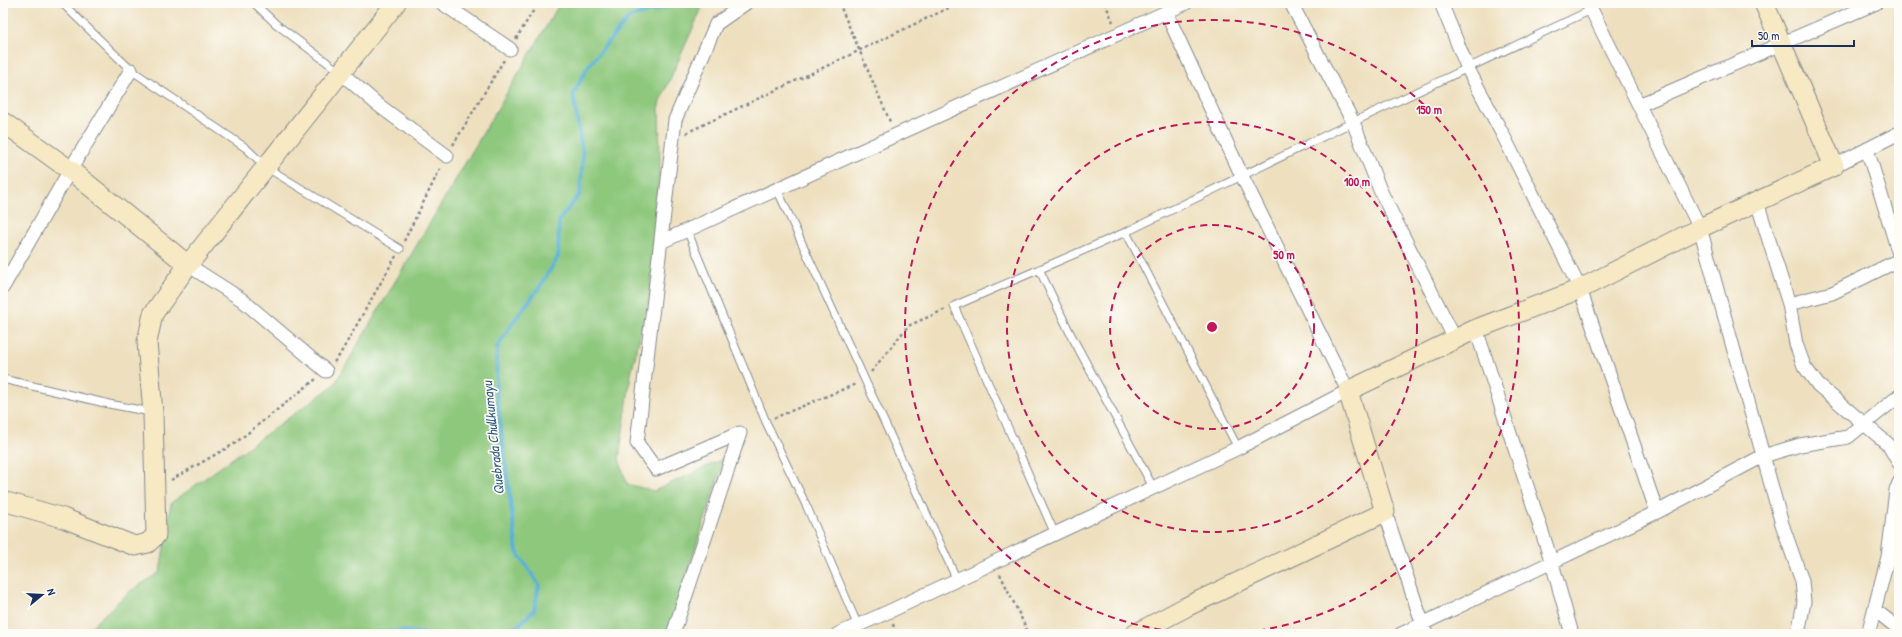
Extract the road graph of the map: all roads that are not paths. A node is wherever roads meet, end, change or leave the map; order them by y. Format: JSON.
{"nodes":[{"id":1,"x":62,"y":3,"type":"edge"},
{"id":2,"x":254,"y":3,"type":"edge"},
{"id":3,"x":396,"y":3,"type":"edge"},
{"id":4,"x":442,"y":3,"type":"edge"},
{"id":5,"x":746,"y":3,"type":"edge"},
{"id":6,"x":1186,"y":3,"type":"edge"},
{"id":7,"x":1291,"y":3,"type":"edge"},
{"id":8,"x":1441,"y":3,"type":"edge"},
{"id":9,"x":1764,"y":3,"type":"edge"},
{"id":10,"x":1876,"y":3,"type":"edge"},
{"id":11,"x":1590,"y":7,"type":"edge"},
{"id":12,"x":1166,"y":12,"type":"junction"},
{"id":13,"x":1781,"y":44,"type":"junction"},
{"id":14,"x":510,"y":49,"type":"road end"},
{"id":15,"x":1468,"y":69,"type":"junction"},
{"id":16,"x":131,"y":70,"type":"junction"},
{"id":17,"x":340,"y":72,"type":"junction"},
{"id":18,"x":1639,"y":105,"type":"junction"},
{"id":19,"x":3,"y":122,"type":"edge"},
{"id":20,"x":1353,"y":122,"type":"junction"},
{"id":21,"x":1899,"y":132,"type":"edge"},
{"id":22,"x":1867,"y":149,"type":"junction"},
{"id":23,"x":447,"y":156,"type":"road end"},
{"id":24,"x":1834,"y":166,"type":"junction"},
{"id":25,"x":266,"y":167,"type":"junction"},
{"id":26,"x":70,"y":170,"type":"junction"},
{"id":27,"x":1242,"y":176,"type":"junction"},
{"id":28,"x":777,"y":189,"type":"junction"},
{"id":29,"x":1756,"y":202,"type":"junction"},
{"id":30,"x":1700,"y":228,"type":"junction"},
{"id":31,"x":687,"y":230,"type":"junction"},
{"id":32,"x":1126,"y":232,"type":"junction"},
{"id":33,"x":661,"y":242,"type":"junction"},
{"id":34,"x":400,"y":249,"type":"road end"},
{"id":35,"x":1899,"y":254,"type":"edge"},
{"id":36,"x":1899,"y":260,"type":"edge"},
{"id":37,"x":188,"y":264,"type":"junction"},
{"id":38,"x":1039,"y":269,"type":"junction"},
{"id":39,"x":3,"y":287,"type":"edge"},
{"id":40,"x":1580,"y":289,"type":"junction"},
{"id":41,"x":1789,"y":304,"type":"junction"},
{"id":42,"x":1476,"y":329,"type":"junction"},
{"id":43,"x":1455,"y":340,"type":"junction"},
{"id":44,"x":326,"y":371,"type":"road end"},
{"id":45,"x":3,"y":379,"type":"edge"},
{"id":46,"x":1348,"y":391,"type":"junction"},
{"id":47,"x":1899,"y":396,"type":"edge"},
{"id":48,"x":153,"y":413,"type":"junction"},
{"id":49,"x":1865,"y":425,"type":"junction"},
{"id":50,"x":1238,"y":448,"type":"junction"},
{"id":51,"x":1763,"y":456,"type":"junction"},
{"id":52,"x":1899,"y":463,"type":"edge"},
{"id":53,"x":1899,"y":482,"type":"edge"},
{"id":54,"x":1153,"y":487,"type":"junction"},
{"id":55,"x":3,"y":501,"type":"edge"},
{"id":56,"x":1385,"y":512,"type":"junction"},
{"id":57,"x":1657,"y":512,"type":"junction"},
{"id":58,"x":1055,"y":534,"type":"junction"},
{"id":59,"x":1552,"y":564,"type":"junction"},
{"id":60,"x":957,"y":580,"type":"junction"},
{"id":61,"x":1875,"y":610,"type":"junction"},
{"id":62,"x":858,"y":626,"type":"junction"},
{"id":63,"x":1424,"y":629,"type":"edge"},
{"id":64,"x":1899,"y":629,"type":"edge"},
{"id":65,"x":673,"y":634,"type":"edge"},
{"id":66,"x":838,"y":634,"type":"edge"},
{"id":67,"x":1135,"y":634,"type":"edge"},
{"id":68,"x":1401,"y":634,"type":"edge"},
{"id":69,"x":1572,"y":634,"type":"edge"},
{"id":70,"x":1798,"y":634,"type":"edge"},
{"id":71,"x":1868,"y":634,"type":"edge"}],
"edges":[{"from":1,"to":16,"type":"lane"},
{"from":2,"to":17,"type":"lane"},
{"from":3,"to":17,"type":"street"},
{"from":4,"to":14,"type":"street"},
{"from":5,"to":33,"type":"street"},
{"from":6,"to":12,"type":"street"},
{"from":7,"to":20,"type":"street"},
{"from":8,"to":15,"type":"street"},
{"from":9,"to":13,"type":"street"},
{"from":10,"to":13,"type":"street"},
{"from":11,"to":15,"type":"lane"},
{"from":11,"to":18,"type":"street"},
{"from":12,"to":27,"type":"street"},
{"from":12,"to":28,"type":"street"},
{"from":13,"to":18,"type":"street"},
{"from":13,"to":24,"type":"street"},
{"from":15,"to":20,"type":"lane"},
{"from":15,"to":40,"type":"street"},
{"from":16,"to":25,"type":"lane"},
{"from":16,"to":26,"type":"street"},
{"from":17,"to":23,"type":"street"},
{"from":17,"to":25,"type":"street"},
{"from":18,"to":30,"type":"street"},
{"from":19,"to":26,"type":"street"},
{"from":20,"to":27,"type":"lane"},
{"from":20,"to":43,"type":"street"},
{"from":21,"to":22,"type":"street"},
{"from":22,"to":24,"type":"street"},
{"from":22,"to":35,"type":"street"},
{"from":24,"to":29,"type":"street"},
{"from":25,"to":34,"type":"lane"},
{"from":25,"to":37,"type":"street"},
{"from":26,"to":37,"type":"street"},
{"from":26,"to":39,"type":"street"},
{"from":27,"to":32,"type":"lane"},
{"from":27,"to":46,"type":"street"},
{"from":28,"to":31,"type":"street"},
{"from":28,"to":60,"type":"lane"},
{"from":29,"to":30,"type":"street"},
{"from":29,"to":41,"type":"street"},
{"from":30,"to":40,"type":"street"},
{"from":30,"to":51,"type":"street"},
{"from":31,"to":33,"type":"street"},
{"from":31,"to":62,"type":"lane"},
{"from":32,"to":38,"type":"lane"},
{"from":32,"to":50,"type":"lane"},
{"from":33,"to":65,"type":"street"},
{"from":36,"to":41,"type":"street"},
{"from":37,"to":44,"type":"street"},
{"from":37,"to":48,"type":"street"},
{"from":38,"to":54,"type":"lane"},
{"from":38,"to":58,"type":"lane"},
{"from":40,"to":42,"type":"street"},
{"from":40,"to":57,"type":"street"},
{"from":41,"to":49,"type":"street"},
{"from":42,"to":43,"type":"street"},
{"from":42,"to":59,"type":"street"},
{"from":43,"to":46,"type":"street"},
{"from":45,"to":48,"type":"lane"},
{"from":46,"to":50,"type":"street"},
{"from":46,"to":56,"type":"street"},
{"from":47,"to":49,"type":"street"},
{"from":48,"to":55,"type":"street"},
{"from":49,"to":51,"type":"street"},
{"from":49,"to":52,"type":"street"},
{"from":50,"to":54,"type":"street"},
{"from":51,"to":57,"type":"street"},
{"from":51,"to":70,"type":"street"},
{"from":53,"to":61,"type":"street"},
{"from":54,"to":58,"type":"street"},
{"from":56,"to":63,"type":"street"},
{"from":56,"to":67,"type":"street"},
{"from":57,"to":59,"type":"street"},
{"from":58,"to":60,"type":"street"},
{"from":59,"to":63,"type":"street"},
{"from":59,"to":69,"type":"street"},
{"from":60,"to":62,"type":"street"},
{"from":61,"to":64,"type":"street"},
{"from":61,"to":71,"type":"street"},
{"from":62,"to":66,"type":"street"},
{"from":63,"to":68,"type":"street"}]}
